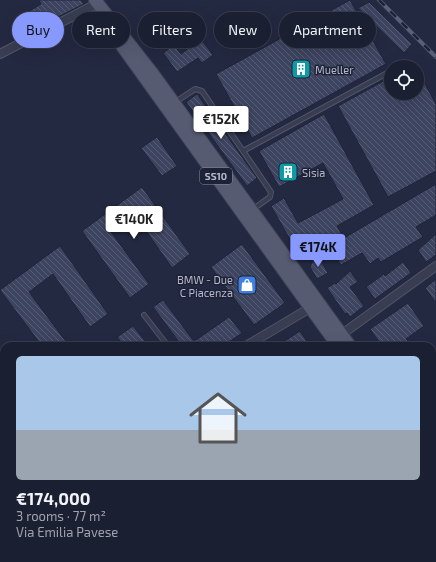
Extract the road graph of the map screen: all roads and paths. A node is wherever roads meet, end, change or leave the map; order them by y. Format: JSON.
{"nodes":[{"id":1,"x":97,"y":2,"type":"edge"},
{"id":2,"x":0,"y":54,"type":"edge"},
{"id":3,"x":384,"y":75,"type":"edge"},
{"id":4,"x":170,"y":106,"type":"junction"},
{"id":5,"x":243,"y":151,"type":"junction"},
{"id":6,"x":253,"y":217,"type":"junction"},
{"id":7,"x":436,"y":266,"type":"edge"},
{"id":8,"x":310,"y":308,"type":"junction"},
{"id":9,"x":144,"y":315,"type":"dead end"},
{"id":10,"x":338,"y":340,"type":"edge"},
{"id":11,"x":165,"y":342,"type":"edge"},
{"id":12,"x":253,"y":342,"type":"edge"}],
"edges":[{"from":1,"to":2,"type":"street"},
{"from":1,"to":4,"type":"main road","number":"SS10"},
{"from":3,"to":5,"type":"lane"},
{"from":4,"to":5,"type":"lane"},
{"from":4,"to":6,"type":"main road","number":"SS10"},
{"from":5,"to":6,"type":"lane"},
{"from":6,"to":8,"type":"main road","number":"SS10"},
{"from":6,"to":10,"type":"main road","number":"SS10"},
{"from":7,"to":10,"type":"street"},
{"from":8,"to":10,"type":"main road","number":"SS10"},
{"from":8,"to":12,"type":"street"},
{"from":9,"to":11,"type":"lane"}]}
